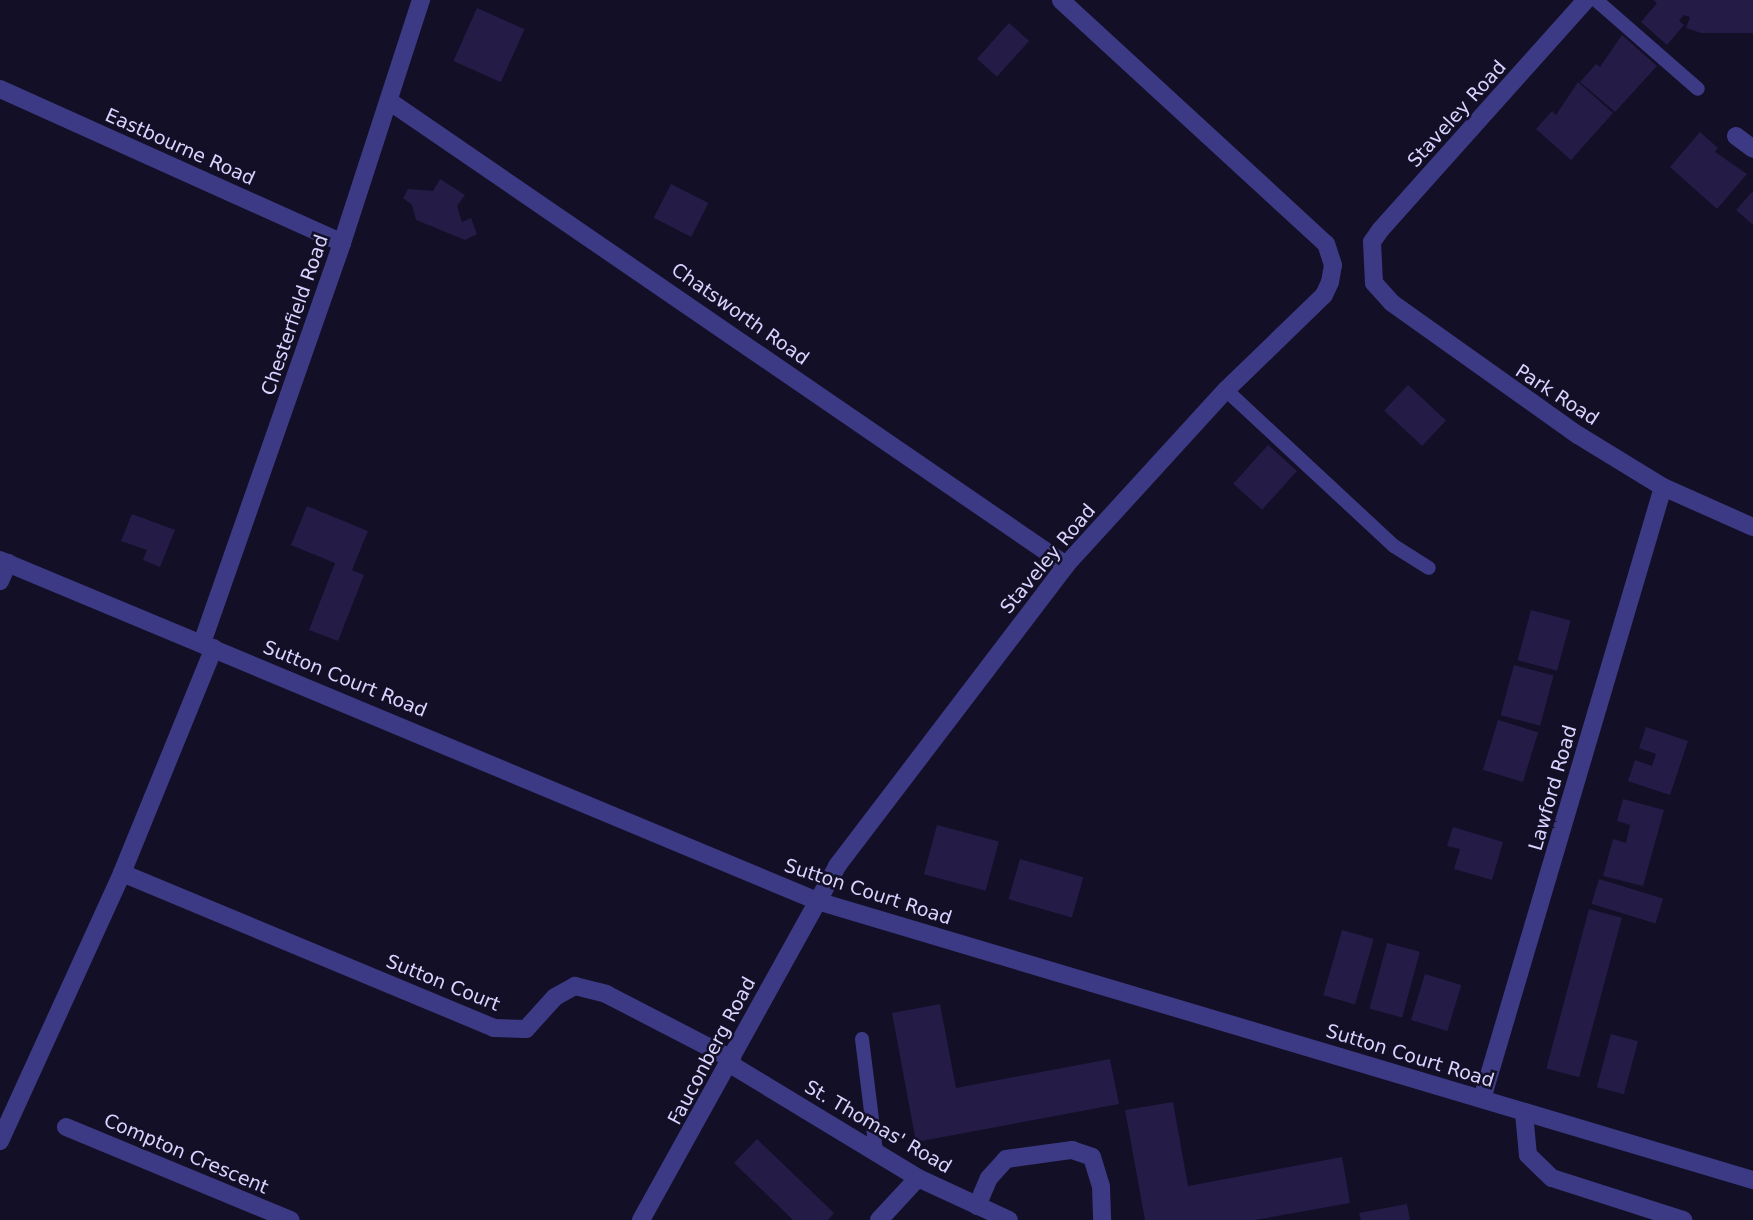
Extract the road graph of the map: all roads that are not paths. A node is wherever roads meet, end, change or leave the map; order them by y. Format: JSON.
{"nodes":[{"id":1,"x":421,"y":0,"type":"edge"},
{"id":2,"x":1061,"y":0,"type":"edge"},
{"id":3,"x":1587,"y":0,"type":"edge"},
{"id":4,"x":1596,"y":0,"type":"edge"},
{"id":5,"x":0,"y":89,"type":"edge"},
{"id":6,"x":1698,"y":89,"type":"dead end"},
{"id":7,"x":389,"y":100,"type":"junction"},
{"id":8,"x":1736,"y":136,"type":"dead end"},
{"id":9,"x":1753,"y":149,"type":"edge"},
{"id":10,"x":342,"y":243,"type":"junction"},
{"id":11,"x":1370,"y":261,"type":"joint"},
{"id":12,"x":1226,"y":390,"type":"junction"},
{"id":13,"x":1663,"y":488,"type":"junction"},
{"id":14,"x":1753,"y":527,"type":"edge"},
{"id":15,"x":4,"y":562,"type":"edge"},
{"id":16,"x":1066,"y":565,"type":"junction"},
{"id":17,"x":1429,"y":568,"type":"dead end"},
{"id":18,"x":0,"y":581,"type":"edge"},
{"id":19,"x":208,"y":645,"type":"junction"},
{"id":20,"x":122,"y":873,"type":"junction"},
{"id":21,"x":817,"y":901,"type":"junction"},
{"id":22,"x":862,"y":1039,"type":"dead end"},
{"id":23,"x":731,"y":1061,"type":"junction"},
{"id":24,"x":1482,"y":1099,"type":"junction"},
{"id":25,"x":1524,"y":1113,"type":"junction"},
{"id":26,"x":66,"y":1127,"type":"dead end"},
{"id":27,"x":0,"y":1140,"type":"edge"},
{"id":28,"x":876,"y":1152,"type":"junction"},
{"id":29,"x":918,"y":1178,"type":"junction"},
{"id":30,"x":1753,"y":1180,"type":"edge"},
{"id":31,"x":977,"y":1206,"type":"junction"},
{"id":32,"x":290,"y":1220,"type":"edge"},
{"id":33,"x":641,"y":1220,"type":"edge"},
{"id":34,"x":879,"y":1220,"type":"edge"},
{"id":35,"x":1009,"y":1220,"type":"edge"},
{"id":36,"x":1102,"y":1220,"type":"edge"},
{"id":37,"x":1683,"y":1220,"type":"edge"}],
"edges":[{"from":1,"to":7,"type":"street","name":"Chesterfield Road"},
{"from":2,"to":12,"type":"street","name":"Staveley Road"},
{"from":3,"to":11,"type":"street","name":"Staveley Road"},
{"from":4,"to":6,"type":"lane"},
{"from":5,"to":10,"type":"street","name":"Eastbourne Road"},
{"from":7,"to":10,"type":"street","name":"Chesterfield Road"},
{"from":7,"to":16,"type":"street","name":"Chatsworth Road"},
{"from":8,"to":9,"type":"street"},
{"from":10,"to":19,"type":"street","name":"Chesterfield Road"},
{"from":11,"to":13,"type":"street","name":"Park Road"},
{"from":12,"to":16,"type":"street","name":"Staveley Road"},
{"from":12,"to":17,"type":"lane"},
{"from":13,"to":14,"type":"street","name":"Park Road"},
{"from":13,"to":24,"type":"street","name":"Lawford Road"},
{"from":15,"to":18,"type":"street"},
{"from":15,"to":19,"type":"street","name":"Sutton Court Road"},
{"from":16,"to":21,"type":"street","name":"Staveley Road"},
{"from":19,"to":20,"type":"street","name":"Chesterfield Road"},
{"from":19,"to":21,"type":"street","name":"Sutton Court Road"},
{"from":20,"to":23,"type":"street","name":"Sutton Court"},
{"from":20,"to":27,"type":"street","name":"Chesterfield Road"},
{"from":21,"to":23,"type":"street","name":"Fauconberg Road"},
{"from":21,"to":24,"type":"street","name":"Sutton Court Road"},
{"from":22,"to":28,"type":"lane"},
{"from":23,"to":28,"type":"street","name":"St. Thomas' Road"},
{"from":23,"to":33,"type":"street","name":"Fauconberg Road"},
{"from":24,"to":25,"type":"street","name":"Sutton Court Road"},
{"from":25,"to":30,"type":"street","name":"Sutton Court Road"},
{"from":25,"to":37,"type":"street"},
{"from":26,"to":32,"type":"street","name":"Compton Crescent"},
{"from":28,"to":29,"type":"street","name":"St. Thomas' Road"},
{"from":29,"to":31,"type":"street","name":"St. Thomas' Road"},
{"from":29,"to":34,"type":"street"},
{"from":31,"to":35,"type":"street","name":"St. Thomas' Road"},
{"from":31,"to":36,"type":"street"}]}
